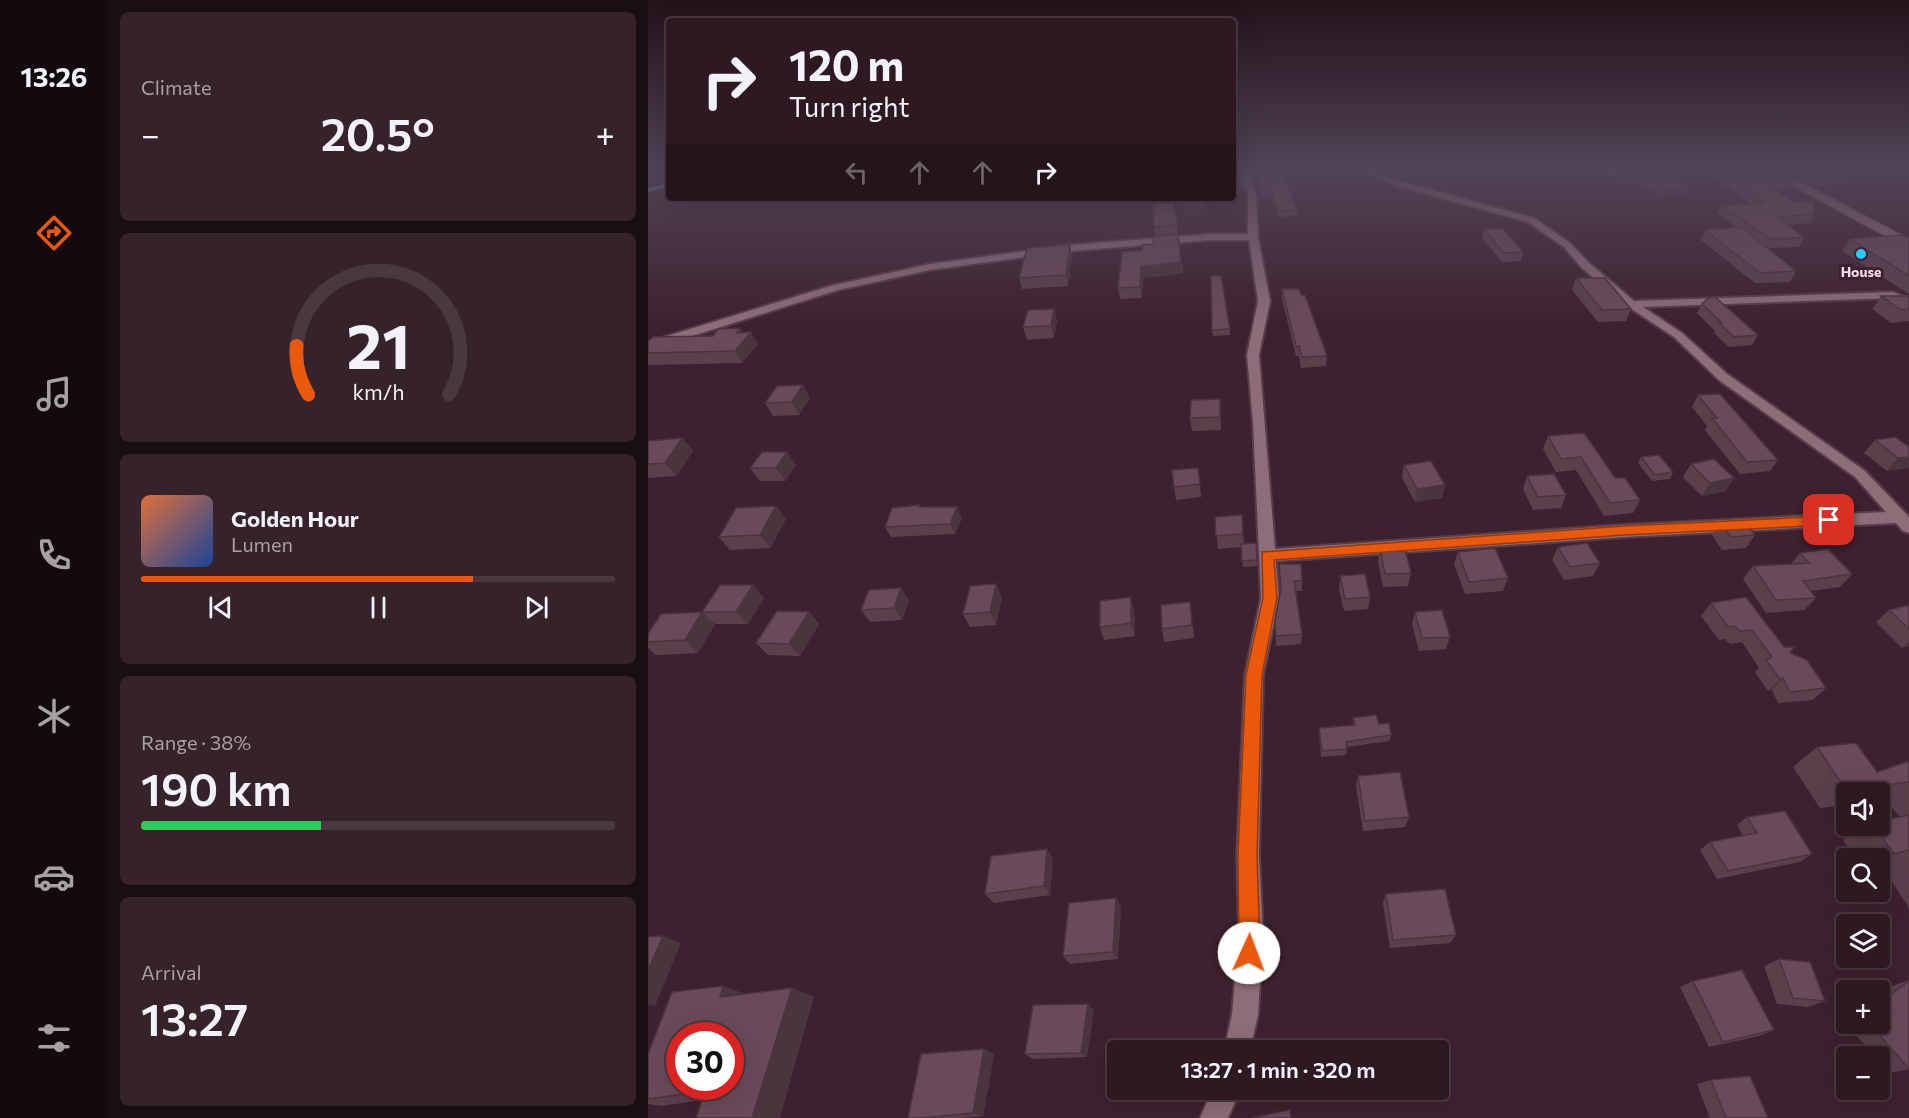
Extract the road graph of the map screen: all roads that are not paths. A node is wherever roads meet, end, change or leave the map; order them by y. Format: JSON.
{"nodes":[{"id":1,"x":1253,"y":220,"type":"edge"},
{"id":2,"x":1531,"y":220,"type":"edge"},
{"id":3,"x":1863,"y":220,"type":"edge"},
{"id":4,"x":1253,"y":237,"type":"junction"},
{"id":5,"x":1909,"y":245,"type":"edge"},
{"id":6,"x":1909,"y":303,"type":"edge"},
{"id":7,"x":1631,"y":304,"type":"junction"},
{"id":8,"x":648,"y":346,"type":"edge"},
{"id":9,"x":1903,"y":522,"type":"edge"},
{"id":10,"x":1267,"y":556,"type":"junction"},
{"id":11,"x":1239,"y":1040,"type":"edge"},
{"id":12,"x":1222,"y":1100,"type":"edge"},
{"id":13,"x":1214,"y":1118,"type":"edge"}],
"edges":[{"from":1,"to":4,"type":"street"},
{"from":2,"to":7,"type":"street"},
{"from":3,"to":5,"type":"street"},
{"from":4,"to":8,"type":"street"},
{"from":4,"to":10,"type":"street"},
{"from":6,"to":7,"type":"street"},
{"from":7,"to":9,"type":"street"},
{"from":9,"to":10,"type":"street"},
{"from":10,"to":11,"type":"street"},
{"from":12,"to":13,"type":"street"}]}
